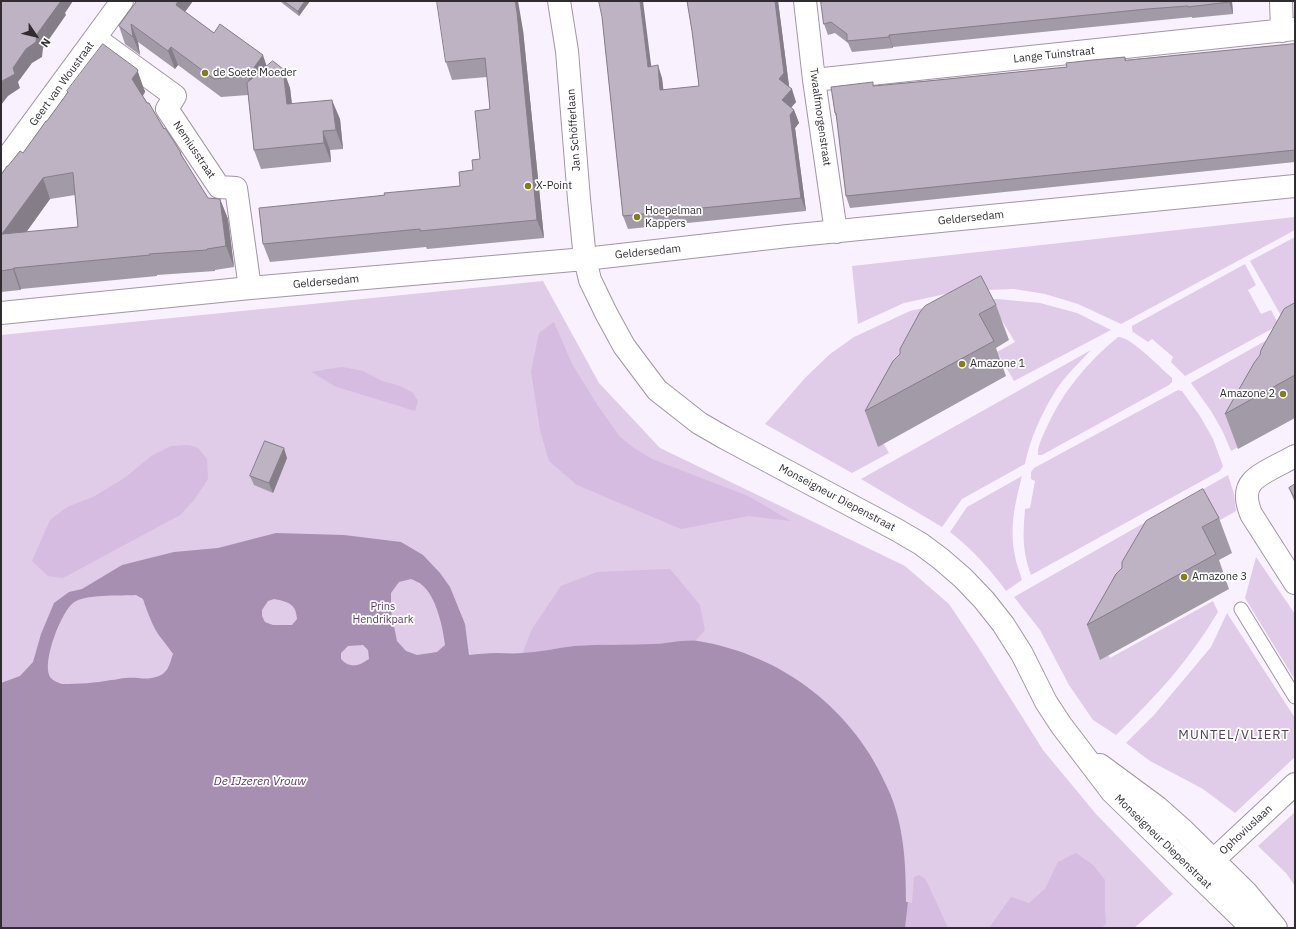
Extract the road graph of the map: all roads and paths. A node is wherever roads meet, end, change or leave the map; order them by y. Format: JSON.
{"nodes":[{"id":1,"x":122,"y":1,"type":"edge"},
{"id":2,"x":559,"y":1,"type":"edge"},
{"id":3,"x":805,"y":1,"type":"edge"},
{"id":4,"x":1281,"y":1,"type":"edge"},
{"id":5,"x":1288,"y":30,"type":"edge"},
{"id":6,"x":95,"y":38,"type":"junction"},
{"id":7,"x":814,"y":80,"type":"junction"},
{"id":8,"x":1,"y":166,"type":"edge"},
{"id":9,"x":1295,"y":186,"type":"edge"},
{"id":10,"x":836,"y":232,"type":"junction"},
{"id":11,"x":586,"y":259,"type":"junction"},
{"id":12,"x":250,"y":288,"type":"junction"},
{"id":13,"x":1,"y":313,"type":"edge"},
{"id":14,"x":1295,"y":456,"type":"edge"},
{"id":15,"x":1295,"y":583,"type":"edge"},
{"id":16,"x":1241,"y":609,"type":"dead end"},
{"id":17,"x":1295,"y":697,"type":"edge"},
{"id":18,"x":1082,"y":751,"type":"junction"},
{"id":19,"x":1295,"y":784,"type":"edge"},
{"id":20,"x":1215,"y":860,"type":"junction"},
{"id":21,"x":1198,"y":876,"type":"junction"},
{"id":22,"x":1252,"y":928,"type":"edge"},
{"id":23,"x":1276,"y":928,"type":"edge"}],
"edges":[{"from":1,"to":6,"type":"street","name":"Geert van Woustraat"},
{"from":2,"to":11,"type":"street","name":"Jan Schöfferlaan"},
{"from":3,"to":7,"type":"street","name":"Twaalfmorgenstraat"},
{"from":4,"to":5,"type":"street"},
{"from":5,"to":7,"type":"street","name":"Lange Tuinstraat"},
{"from":6,"to":8,"type":"street","name":"Geert van Woustraat"},
{"from":6,"to":12,"type":"street","name":"Nemiusstraat"},
{"from":7,"to":10,"type":"street","name":"Twaalfmorgenstraat"},
{"from":9,"to":10,"type":"street","name":"Geldersedam"},
{"from":10,"to":11,"type":"street","name":"Geldersedam"},
{"from":11,"to":12,"type":"street","name":"Geldersedam"},
{"from":11,"to":18,"type":"street","name":"Monseigneur Diepenstraat"},
{"from":12,"to":13,"type":"street","name":"Geldersedam"},
{"from":14,"to":15,"type":"street"},
{"from":16,"to":17,"type":"lane"},
{"from":18,"to":20,"type":"street","name":"Monseigneur Diepenstraat"},
{"from":18,"to":21,"type":"street","name":"Monseigneur Diepenstraat"},
{"from":19,"to":20,"type":"street","name":"Ophoviuslaan"},
{"from":20,"to":21,"type":"street","name":"Ophoviuslaan"},
{"from":20,"to":23,"type":"street","name":"Monseigneur Diepenstraat"},
{"from":21,"to":22,"type":"street","name":"Monseigneur Diepenstraat"}]}
